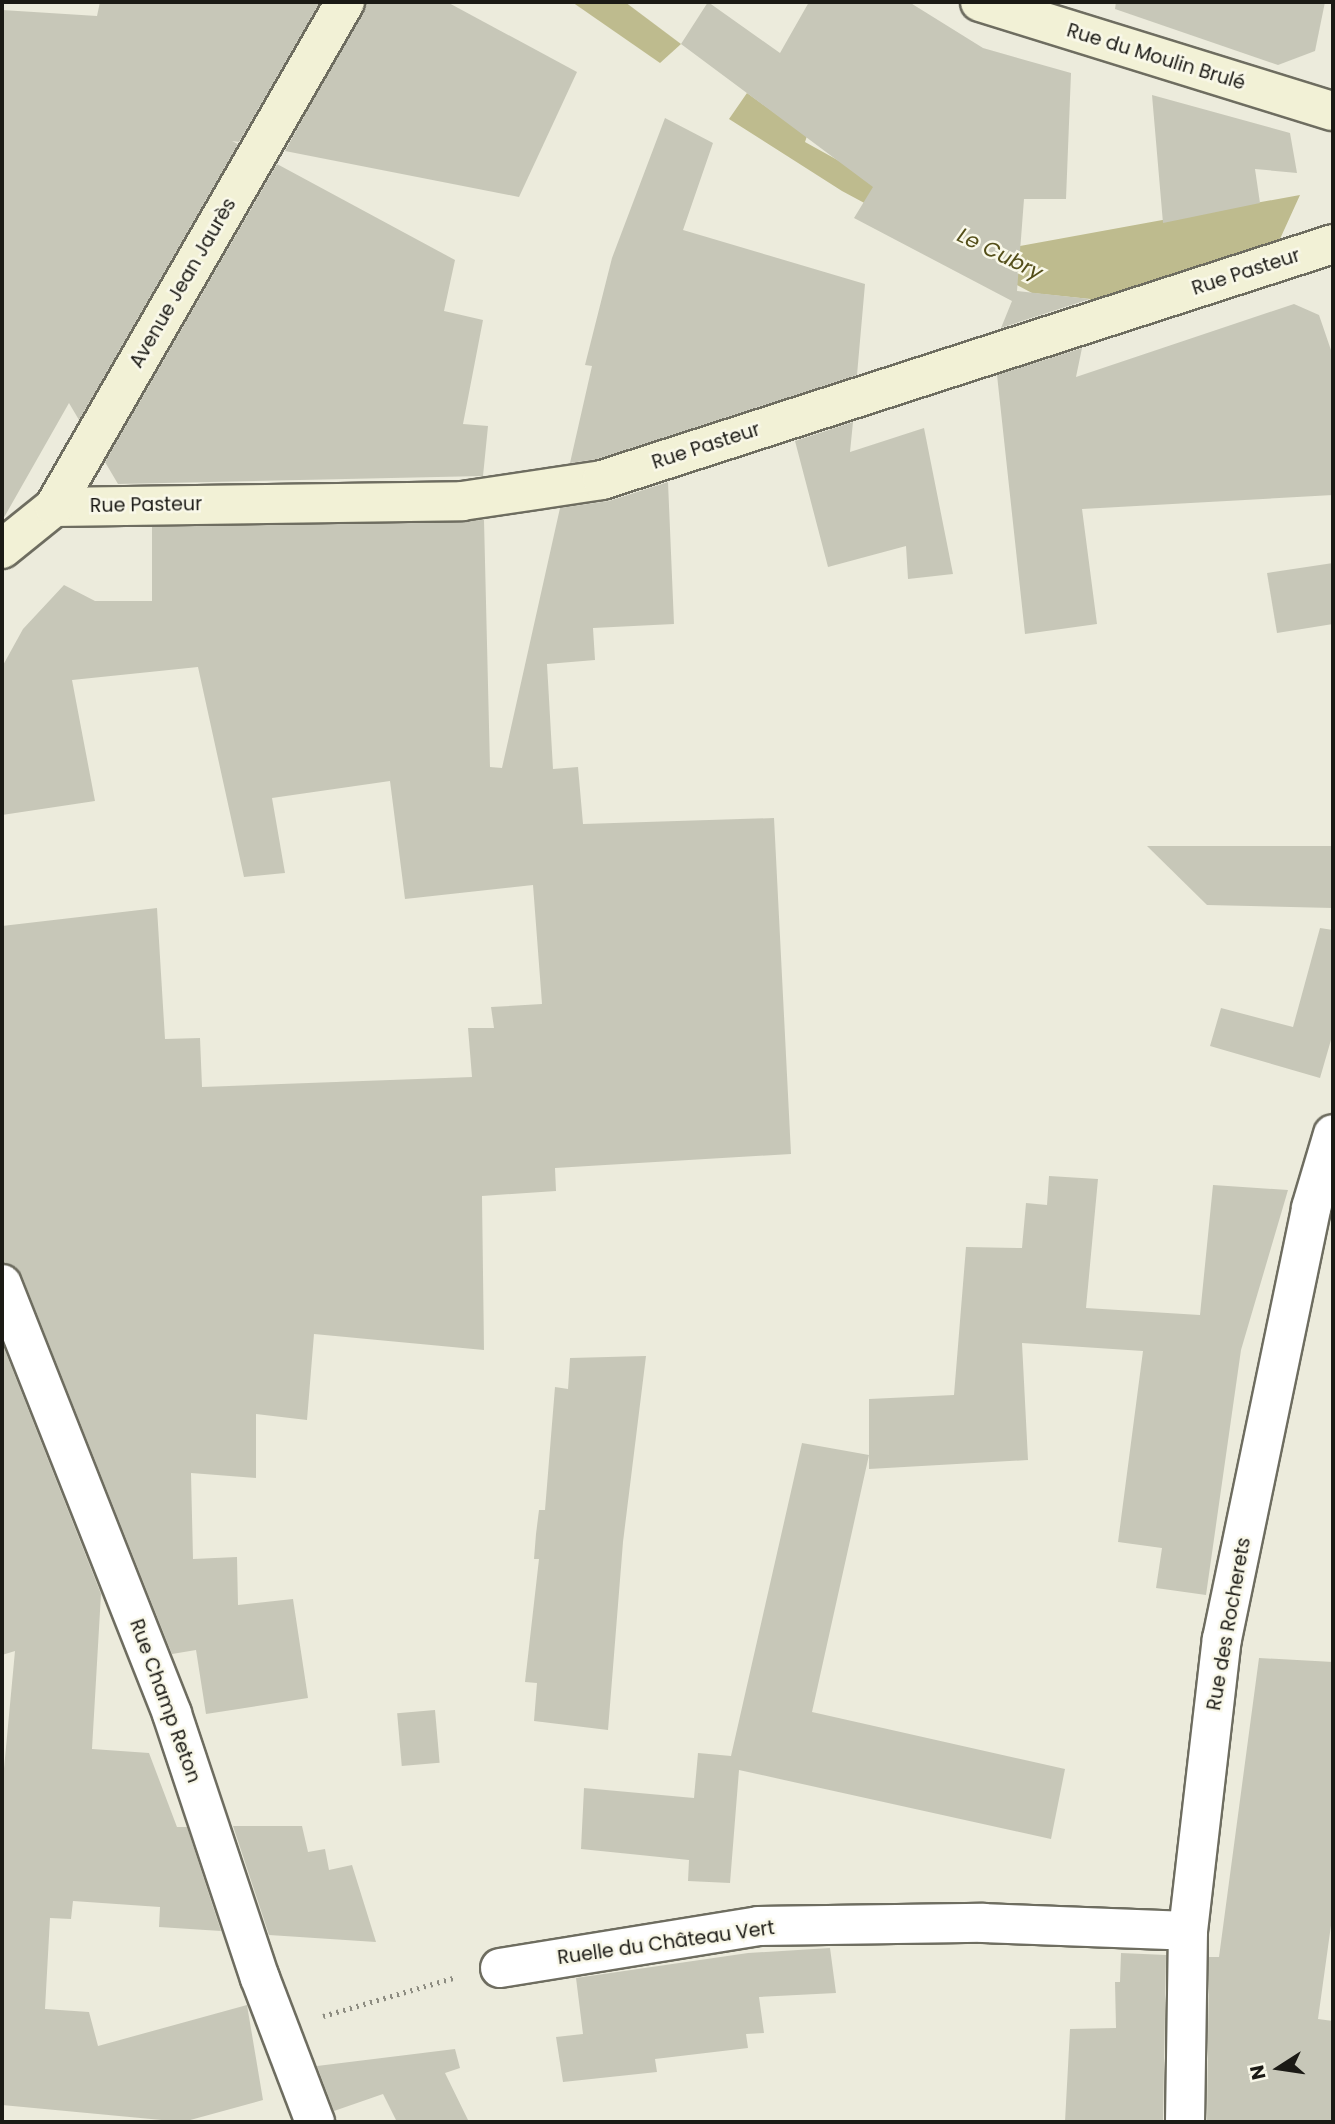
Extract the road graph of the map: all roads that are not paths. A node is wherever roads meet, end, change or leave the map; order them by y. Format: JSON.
{"nodes":[{"id":1,"x":345,"y":2,"type":"edge"},
{"id":2,"x":980,"y":2,"type":"edge"},
{"id":3,"x":1333,"y":111,"type":"edge"},
{"id":4,"x":1333,"y":244,"type":"edge"},
{"id":5,"x":54,"y":506,"type":"junction"},
{"id":6,"x":2,"y":549,"type":"edge"},
{"id":7,"x":1333,"y":1134,"type":"edge"},
{"id":8,"x":2,"y":1284,"type":"edge"},
{"id":9,"x":1188,"y":1931,"type":"junction"},
{"id":10,"x":500,"y":1968,"type":"road end"},
{"id":11,"x":315,"y":2122,"type":"edge"},
{"id":12,"x":1185,"y":2122,"type":"edge"}],
"edges":[{"from":1,"to":5,"type":"main road","name":"Avenue Jean Jaurès"},
{"from":2,"to":3,"type":"main road","name":"Rue du Moulin Brulé"},
{"from":4,"to":5,"type":"main road","name":"Rue Pasteur"},
{"from":5,"to":6,"type":"main road","name":"Avenue Jean Jaurès"},
{"from":7,"to":9,"type":"street","name":"Rue des Rocherets"},
{"from":8,"to":11,"type":"street","name":"Rue Champ Reton"},
{"from":9,"to":10,"type":"street","name":"Ruelle du Château Vert"},
{"from":9,"to":12,"type":"street","name":"Rue des Rocherets"}]}
